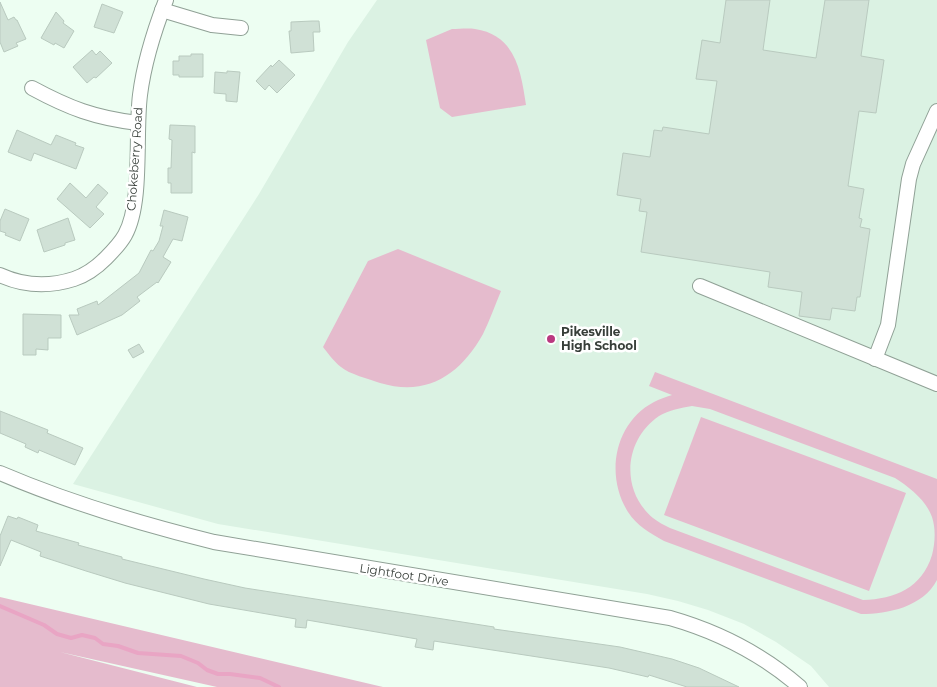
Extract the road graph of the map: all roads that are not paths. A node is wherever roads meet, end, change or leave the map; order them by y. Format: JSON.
{"nodes":[{"id":1,"x":164,"y":5,"type":"edge"},
{"id":2,"x":241,"y":28,"type":"dead end"},
{"id":3,"x":32,"y":88,"type":"dead end"},
{"id":4,"x":937,"y":111,"type":"edge"},
{"id":5,"x":138,"y":123,"type":"junction"},
{"id":6,"x":0,"y":275,"type":"edge"},
{"id":7,"x":700,"y":286,"type":"dead end"},
{"id":8,"x":875,"y":359,"type":"junction"},
{"id":9,"x":937,"y":384,"type":"edge"},
{"id":10,"x":0,"y":473,"type":"edge"},
{"id":11,"x":800,"y":687,"type":"edge"}],
"edges":[{"from":1,"to":2,"type":"street"},
{"from":1,"to":5,"type":"street","name":"Chokeberry Road"},
{"from":3,"to":5,"type":"street"},
{"from":4,"to":8,"type":"street"},
{"from":5,"to":6,"type":"street","name":"Chokeberry Road"},
{"from":7,"to":8,"type":"street"},
{"from":8,"to":9,"type":"street"},
{"from":10,"to":11,"type":"street","name":"Lightfoot Drive"}]}
